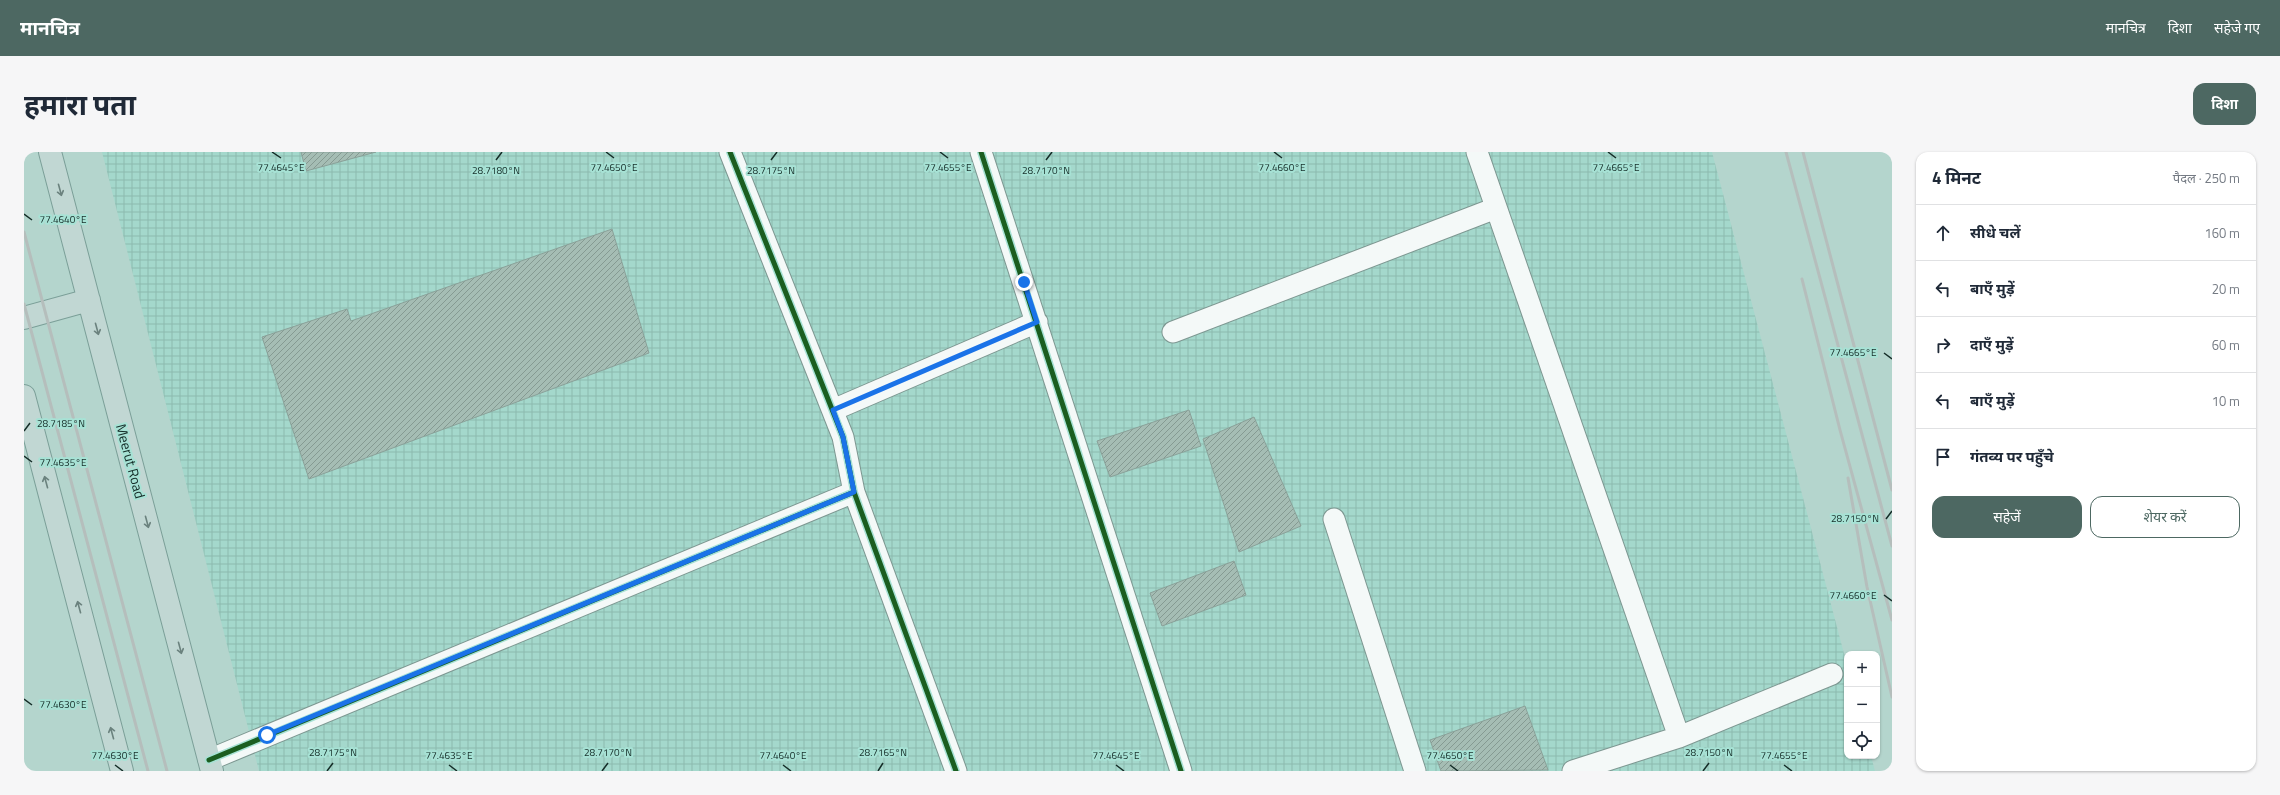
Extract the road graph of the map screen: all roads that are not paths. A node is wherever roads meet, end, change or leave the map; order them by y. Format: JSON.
{"nodes":[{"id":1,"x":50,"y":152,"type":"edge"},
{"id":2,"x":730,"y":152,"type":"edge"},
{"id":3,"x":981,"y":152,"type":"edge"},
{"id":4,"x":1477,"y":152,"type":"edge"},
{"id":5,"x":1496,"y":208,"type":"junction"},
{"id":6,"x":89,"y":300,"type":"junction"},
{"id":7,"x":24,"y":318,"type":"edge"},
{"id":8,"x":1037,"y":322,"type":"junction"},
{"id":9,"x":1173,"y":332,"type":"dead end"},
{"id":10,"x":24,"y":396,"type":"edge"},
{"id":11,"x":833,"y":410,"type":"junction"},
{"id":12,"x":854,"y":492,"type":"junction"},
{"id":13,"x":1334,"y":519,"type":"dead end"},
{"id":14,"x":1832,"y":674,"type":"dead end"},
{"id":15,"x":1678,"y":737,"type":"junction"},
{"id":16,"x":211,"y":766,"type":"edge"},
{"id":17,"x":122,"y":771,"type":"edge"},
{"id":18,"x":956,"y":771,"type":"edge"},
{"id":19,"x":1181,"y":771,"type":"edge"},
{"id":20,"x":1415,"y":771,"type":"edge"},
{"id":21,"x":1573,"y":771,"type":"edge"}],
"edges":[{"from":1,"to":6,"type":"highway","name":"Meerut Road","one_way":true},
{"from":2,"to":11,"type":"street"},
{"from":3,"to":8,"type":"street"},
{"from":4,"to":5,"type":"street"},
{"from":5,"to":9,"type":"street"},
{"from":5,"to":15,"type":"street"},
{"from":6,"to":7,"type":"highway"},
{"from":6,"to":16,"type":"highway","name":"Meerut Road","one_way":true},
{"from":8,"to":11,"type":"street"},
{"from":8,"to":19,"type":"street"},
{"from":17,"to":10,"type":"highway","one_way":true},
{"from":11,"to":12,"type":"street"},
{"from":12,"to":16,"type":"street"},
{"from":12,"to":18,"type":"street"},
{"from":13,"to":20,"type":"street"},
{"from":14,"to":15,"type":"street"},
{"from":15,"to":21,"type":"street"}]}
